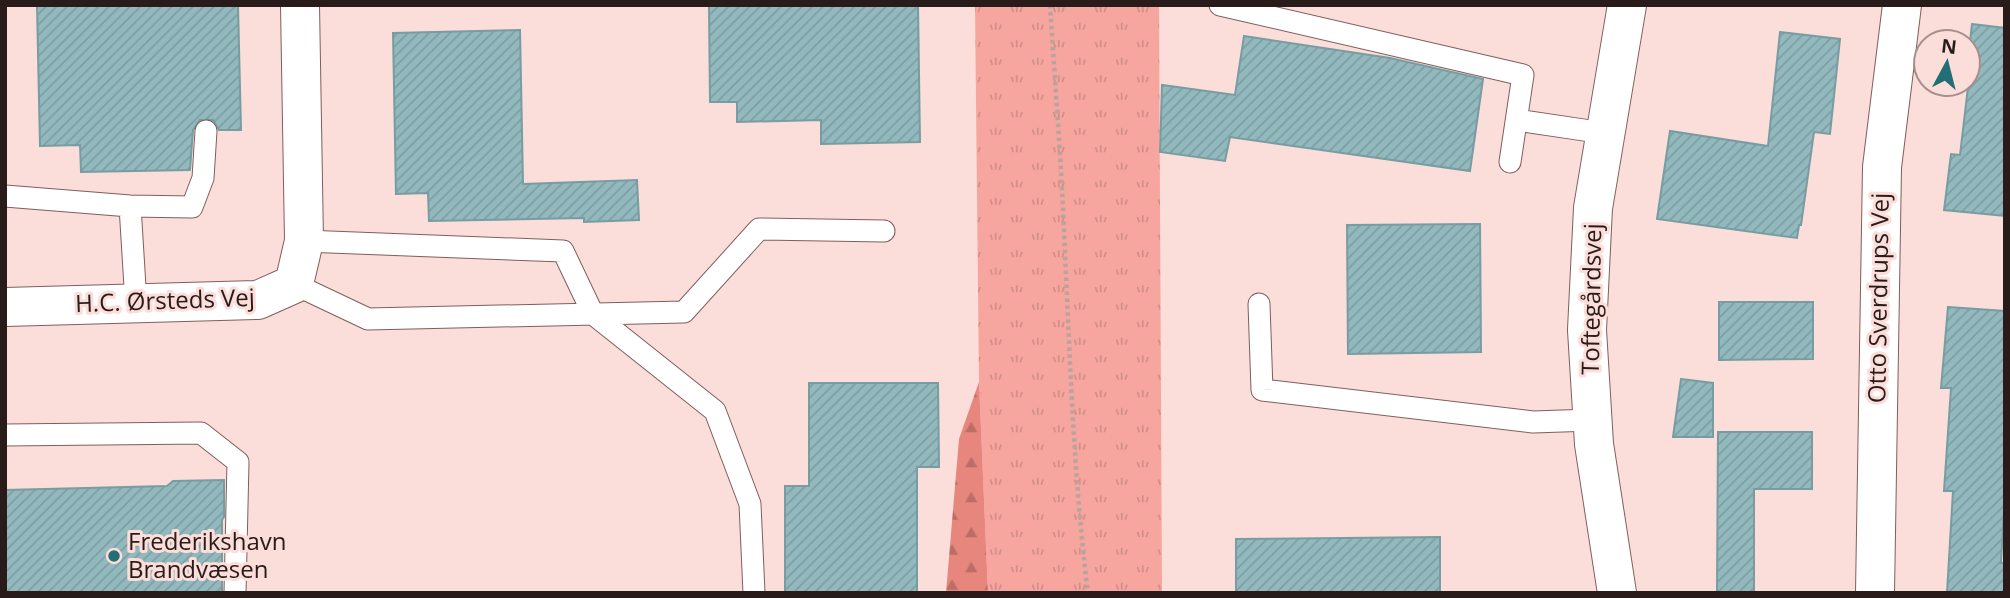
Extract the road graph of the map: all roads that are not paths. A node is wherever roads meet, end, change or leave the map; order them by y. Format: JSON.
{"nodes":[{"id":1,"x":300,"y":5,"type":"edge"},
{"id":2,"x":1220,"y":5,"type":"edge"},
{"id":3,"x":1627,"y":5,"type":"edge"},
{"id":4,"x":1902,"y":5,"type":"edge"},
{"id":5,"x":1517,"y":120,"type":"junction"},
{"id":6,"x":206,"y":131,"type":"dead end"},
{"id":7,"x":1604,"y":133,"type":"junction"},
{"id":8,"x":1510,"y":162,"type":"dead end"},
{"id":9,"x":5,"y":196,"type":"edge"},
{"id":10,"x":130,"y":206,"type":"junction"},
{"id":11,"x":884,"y":230,"type":"dead end"},
{"id":12,"x":304,"y":241,"type":"junction"},
{"id":13,"x":295,"y":284,"type":"junction"},
{"id":14,"x":136,"y":303,"type":"junction"},
{"id":15,"x":1259,"y":304,"type":"dead end"},
{"id":16,"x":5,"y":307,"type":"edge"},
{"id":17,"x":593,"y":314,"type":"junction"},
{"id":18,"x":1592,"y":420,"type":"junction"},
{"id":19,"x":5,"y":435,"type":"edge"},
{"id":20,"x":235,"y":593,"type":"edge"},
{"id":21,"x":754,"y":593,"type":"edge"},
{"id":22,"x":1617,"y":593,"type":"edge"},
{"id":23,"x":1875,"y":593,"type":"edge"}],
"edges":[{"from":1,"to":12,"type":"street"},
{"from":2,"to":5,"type":"lane"},
{"from":3,"to":7,"type":"street","name":"Toftegårdsvej"},
{"from":4,"to":23,"type":"street","name":"Otto Sverdrups Vej"},
{"from":5,"to":7,"type":"lane"},
{"from":5,"to":8,"type":"lane"},
{"from":6,"to":10,"type":"lane"},
{"from":7,"to":18,"type":"street","name":"Toftegårdsvej"},
{"from":9,"to":10,"type":"lane"},
{"from":10,"to":14,"type":"lane"},
{"from":11,"to":17,"type":"lane"},
{"from":12,"to":13,"type":"street"},
{"from":12,"to":17,"type":"lane"},
{"from":13,"to":14,"type":"street","name":"H.C. Ørsteds Vej"},
{"from":13,"to":17,"type":"lane"},
{"from":14,"to":16,"type":"street","name":"H.C. Ørsteds Vej"},
{"from":15,"to":18,"type":"lane"},
{"from":17,"to":21,"type":"lane"},
{"from":18,"to":22,"type":"street","name":"Toftegårdsvej"},
{"from":19,"to":20,"type":"lane"}]}
